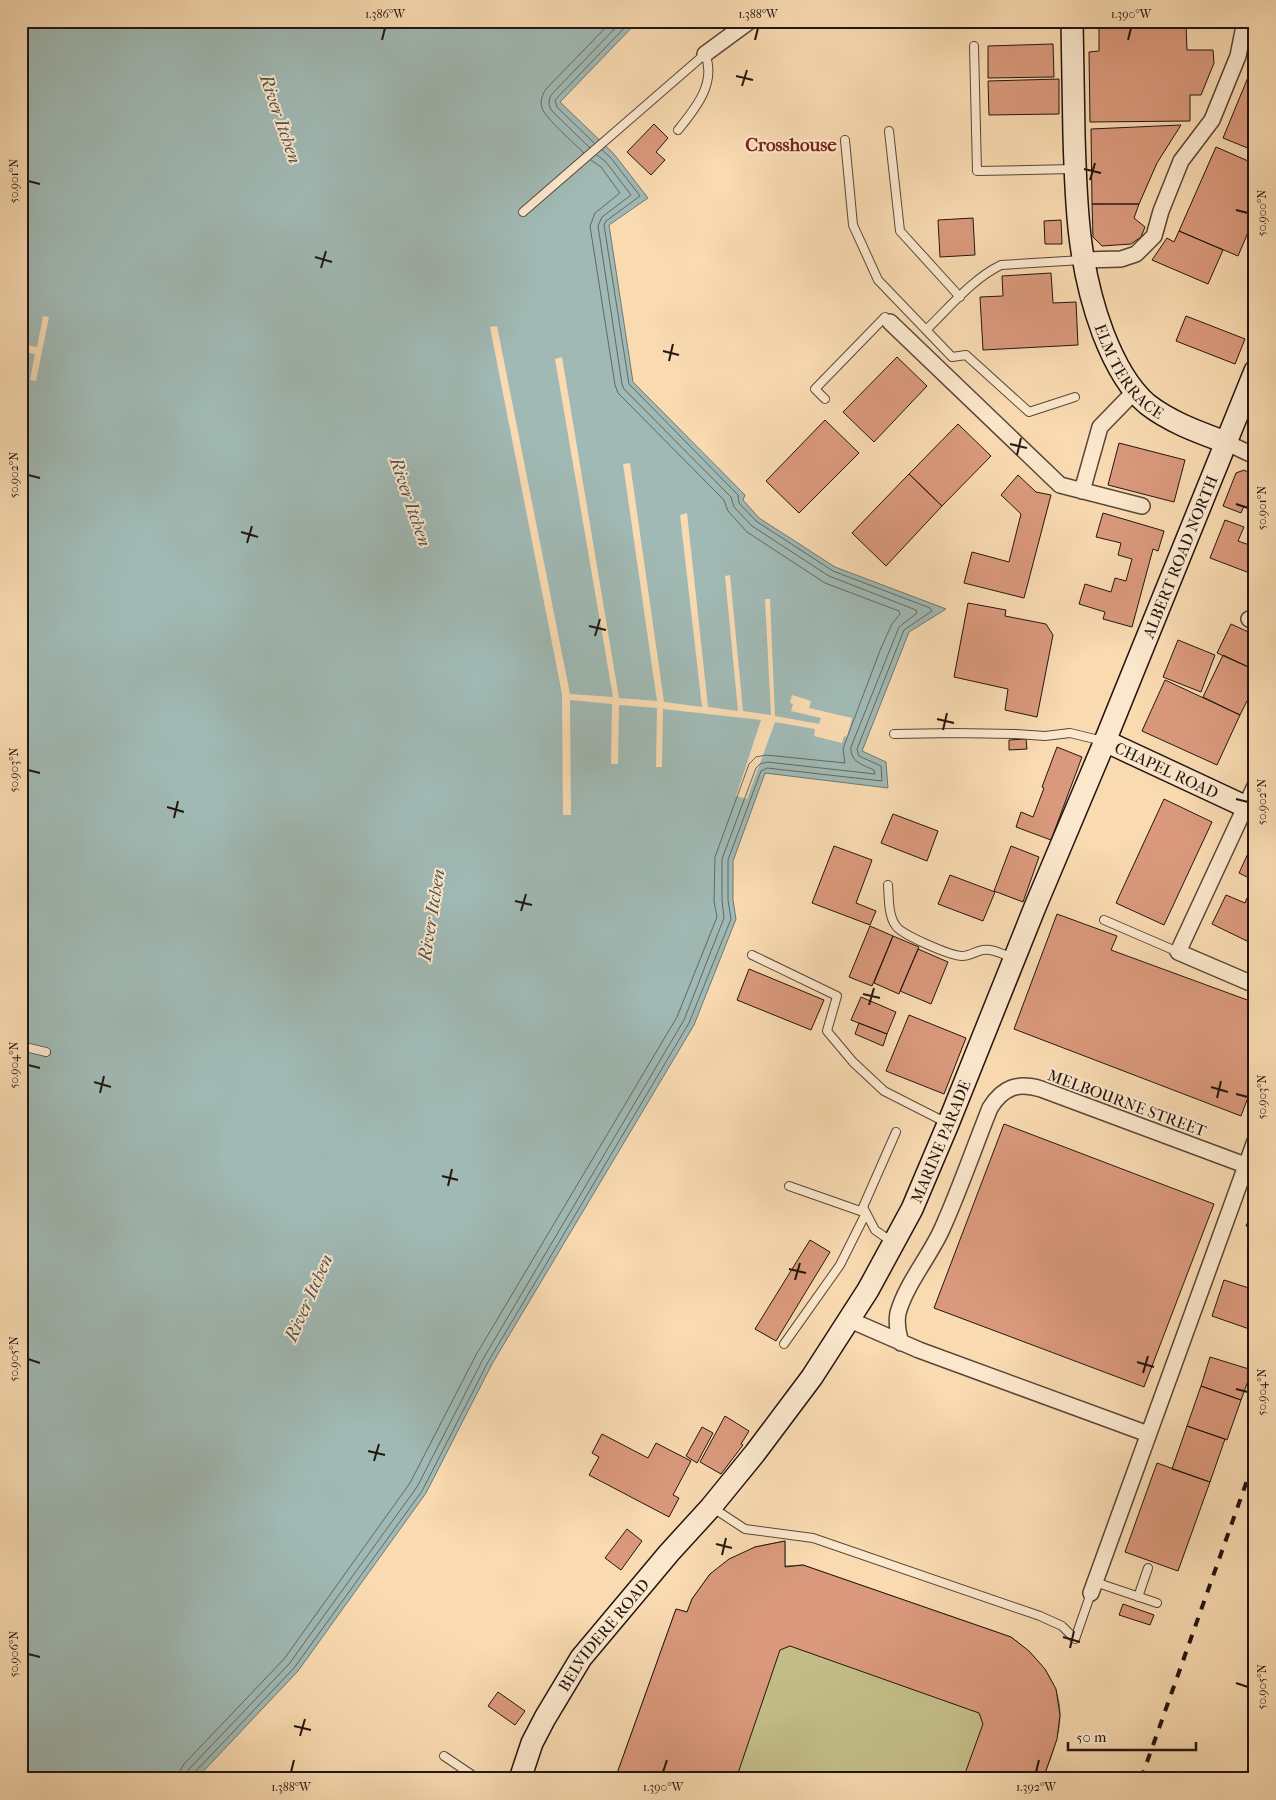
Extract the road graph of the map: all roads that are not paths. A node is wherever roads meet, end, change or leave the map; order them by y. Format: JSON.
{"nodes":[{"id":1,"x":750,"y":21,"type":"edge"},
{"id":2,"x":1072,"y":21,"type":"edge"},
{"id":3,"x":1245,"y":21,"type":"edge"},
{"id":4,"x":974,"y":46,"type":"dead end"},
{"id":5,"x":705,"y":54,"type":"junction"},
{"id":6,"x":678,"y":130,"type":"dead end"},
{"id":7,"x":889,"y":131,"type":"dead end"},
{"id":8,"x":845,"y":140,"type":"dead end"},
{"id":9,"x":1075,"y":168,"type":"junction"},
{"id":10,"x":522,"y":212,"type":"dead end"},
{"id":11,"x":1082,"y":260,"type":"junction"},
{"id":12,"x":960,"y":297,"type":"junction"},
{"id":13,"x":890,"y":322,"type":"joint"},
{"id":14,"x":926,"y":330,"type":"junction"},
{"id":15,"x":1255,"y":371,"type":"edge"},
{"id":16,"x":1135,"y":391,"type":"junction"},
{"id":17,"x":1075,"y":397,"type":"dead end"},
{"id":18,"x":825,"y":398,"type":"dead end"},
{"id":19,"x":1225,"y":442,"type":"junction"},
{"id":20,"x":1255,"y":456,"type":"edge"},
{"id":21,"x":1082,"y":491,"type":"junction"},
{"id":22,"x":1142,"y":506,"type":"dead end"},
{"id":23,"x":894,"y":734,"type":"dead end"},
{"id":24,"x":1105,"y":742,"type":"junction"},
{"id":25,"x":1255,"y":786,"type":"edge"},
{"id":26,"x":1250,"y":809,"type":"edge"},
{"id":27,"x":888,"y":885,"type":"dead end"},
{"id":28,"x":1104,"y":920,"type":"dead end"},
{"id":29,"x":1178,"y":952,"type":"junction"},
{"id":30,"x":752,"y":955,"type":"dead end"},
{"id":31,"x":1015,"y":958,"type":"junction"},
{"id":32,"x":1255,"y":985,"type":"edge"},
{"id":33,"x":21,"y":1046,"type":"edge"},
{"id":34,"x":46,"y":1052,"type":"dead end"},
{"id":35,"x":948,"y":1124,"type":"junction"},
{"id":36,"x":896,"y":1132,"type":"dead end"},
{"id":37,"x":1255,"y":1141,"type":"edge"},
{"id":38,"x":1245,"y":1165,"type":"junction"},
{"id":39,"x":789,"y":1186,"type":"dead end"},
{"id":40,"x":866,"y":1213,"type":"junction"},
{"id":41,"x":894,"y":1243,"type":"junction"},
{"id":42,"x":850,"y":1320,"type":"junction"},
{"id":43,"x":901,"y":1343,"type":"junction"},
{"id":44,"x":784,"y":1344,"type":"dead end"},
{"id":45,"x":1148,"y":1434,"type":"junction"},
{"id":46,"x":711,"y":1507,"type":"junction"},
{"id":47,"x":1148,"y":1568,"type":"dead end"},
{"id":48,"x":1093,"y":1587,"type":"junction"},
{"id":49,"x":1138,"y":1597,"type":"junction"},
{"id":50,"x":1157,"y":1603,"type":"dead end"},
{"id":51,"x":444,"y":1756,"type":"dead end"},
{"id":52,"x":478,"y":1779,"type":"edge"},
{"id":53,"x":520,"y":1779,"type":"edge"}],
"edges":[{"from":1,"to":5,"type":"street"},
{"from":2,"to":9,"type":"main road","name":"ELM TERRACE"},
{"from":3,"to":11,"type":"street"},
{"from":4,"to":9,"type":"lane"},
{"from":5,"to":6,"type":"lane"},
{"from":5,"to":10,"type":"lane"},
{"from":7,"to":12,"type":"lane"},
{"from":8,"to":14,"type":"lane"},
{"from":9,"to":11,"type":"main road","name":"ELM TERRACE"},
{"from":11,"to":12,"type":"lane"},
{"from":11,"to":16,"type":"main road","name":"ELM TERRACE"},
{"from":12,"to":14,"type":"lane"},
{"from":13,"to":18,"type":"lane"},
{"from":13,"to":21,"type":"street"},
{"from":14,"to":17,"type":"lane"},
{"from":15,"to":19,"type":"main road","name":"ALBERT ROAD NORTH"},
{"from":16,"to":19,"type":"main road","name":"ELM TERRACE"},
{"from":16,"to":21,"type":"street"},
{"from":19,"to":20,"type":"street"},
{"from":19,"to":24,"type":"main road","name":"ALBERT ROAD NORTH"},
{"from":21,"to":22,"type":"street"},
{"from":23,"to":24,"type":"lane"},
{"from":24,"to":26,"type":"main road","name":"CHAPEL ROAD"},
{"from":24,"to":31,"type":"main road","name":"MARINE PARADE"},
{"from":25,"to":26,"type":"street"},
{"from":26,"to":29,"type":"street"},
{"from":27,"to":31,"type":"lane"},
{"from":28,"to":29,"type":"lane"},
{"from":29,"to":32,"type":"street"},
{"from":30,"to":35,"type":"lane"},
{"from":31,"to":35,"type":"main road","name":"MARINE PARADE"},
{"from":33,"to":34,"type":"lane"},
{"from":35,"to":41,"type":"main road","name":"MARINE PARADE"},
{"from":36,"to":40,"type":"lane"},
{"from":37,"to":38,"type":"street"},
{"from":38,"to":43,"type":"street","name":"MELBOURNE STREET"},
{"from":38,"to":45,"type":"street"},
{"from":39,"to":40,"type":"lane"},
{"from":40,"to":41,"type":"lane"},
{"from":40,"to":44,"type":"lane"},
{"from":41,"to":42,"type":"main road","name":"MARINE PARADE"},
{"from":42,"to":43,"type":"street"},
{"from":42,"to":46,"type":"main road","name":"MARINE PARADE"},
{"from":43,"to":45,"type":"street"},
{"from":45,"to":48,"type":"street"},
{"from":46,"to":48,"type":"lane"},
{"from":46,"to":53,"type":"main road","name":"BELVIDERE ROAD"},
{"from":47,"to":49,"type":"lane"},
{"from":48,"to":49,"type":"lane"},
{"from":49,"to":50,"type":"lane"},
{"from":51,"to":52,"type":"lane"}]}
